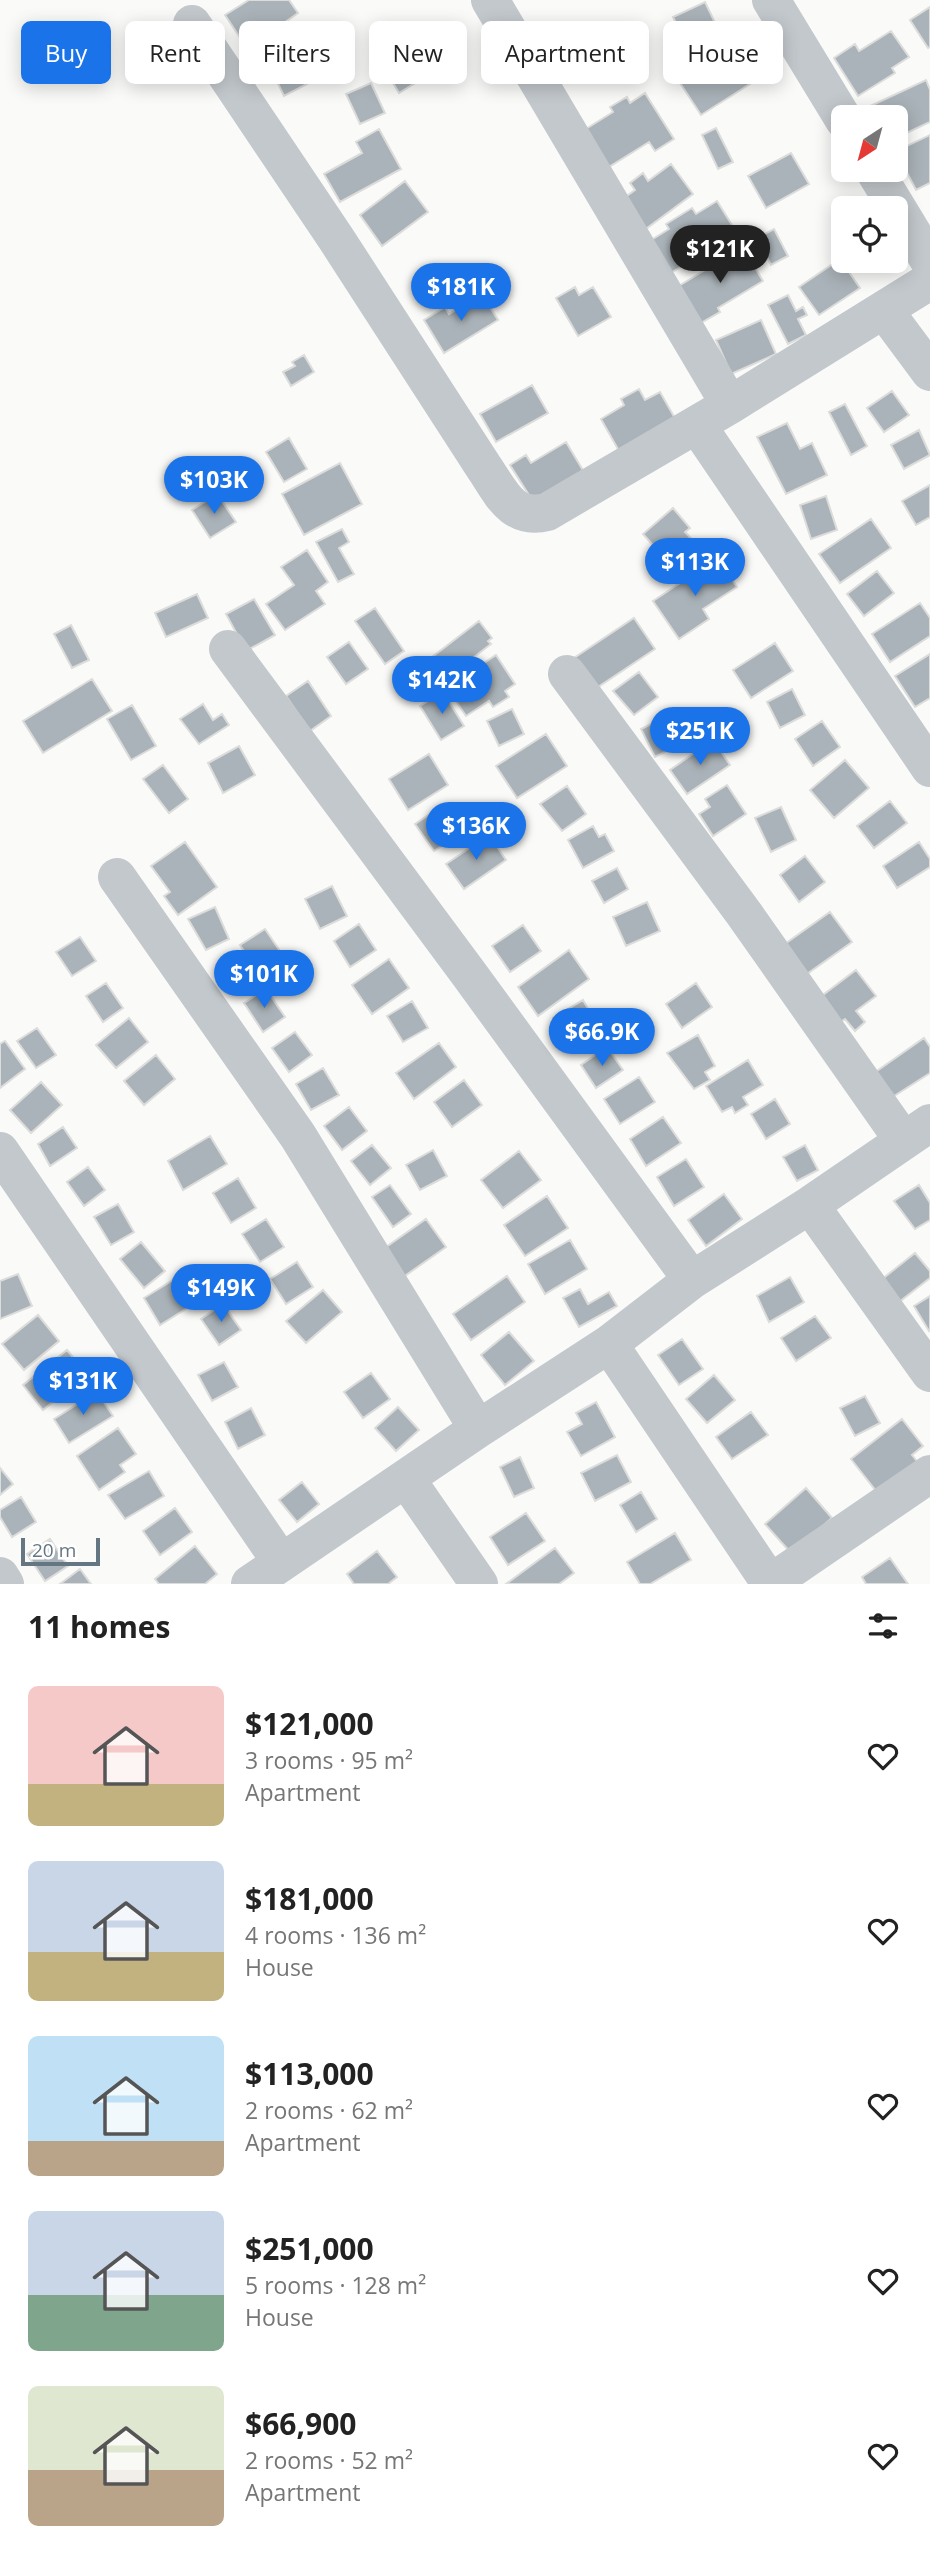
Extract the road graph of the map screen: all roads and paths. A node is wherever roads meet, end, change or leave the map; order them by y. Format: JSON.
{"nodes":[{"id":1,"x":490,"y":0,"type":"edge"},
{"id":2,"x":771,"y":0,"type":"edge"},
{"id":3,"x":225,"y":73,"type":"edge"},
{"id":4,"x":835,"y":105,"type":"edge"},
{"id":5,"x":881,"y":182,"type":"edge"},
{"id":6,"x":930,"y":262,"type":"edge"},
{"id":7,"x":930,"y":281,"type":"edge"},
{"id":8,"x":884,"y":310,"type":"junction"},
{"id":9,"x":930,"y":372,"type":"edge"},
{"id":10,"x":730,"y":405,"type":"junction"},
{"id":11,"x":697,"y":425,"type":"junction"},
{"id":12,"x":228,"y":649,"type":"dead end"},
{"id":13,"x":567,"y":674,"type":"dead end"},
{"id":14,"x":930,"y":768,"type":"edge"},
{"id":15,"x":117,"y":877,"type":"dead end"},
{"id":16,"x":916,"y":1132,"type":"edge"},
{"id":17,"x":0,"y":1151,"type":"edge"},
{"id":18,"x":810,"y":1205,"type":"junction"},
{"id":19,"x":692,"y":1280,"type":"junction"},
{"id":20,"x":609,"y":1344,"type":"junction"},
{"id":21,"x":930,"y":1373,"type":"edge"},
{"id":22,"x":478,"y":1429,"type":"junction"},
{"id":23,"x":930,"y":1474,"type":"edge"},
{"id":24,"x":407,"y":1479,"type":"junction"},
{"id":25,"x":281,"y":1562,"type":"junction"},
{"id":26,"x":0,"y":1576,"type":"edge"},
{"id":27,"x":770,"y":1583,"type":"edge"},
{"id":28,"x":5,"y":1584,"type":"edge"},
{"id":29,"x":250,"y":1584,"type":"edge"},
{"id":30,"x":479,"y":1584,"type":"edge"}],
"edges":[{"from":1,"to":10,"type":"street"},
{"from":2,"to":4,"type":"street"},
{"from":3,"to":11,"type":"street"},
{"from":5,"to":6,"type":"street"},
{"from":7,"to":8,"type":"street"},
{"from":8,"to":9,"type":"street"},
{"from":8,"to":10,"type":"street"},
{"from":10,"to":11,"type":"street"},
{"from":11,"to":14,"type":"street"},
{"from":12,"to":19,"type":"street"},
{"from":13,"to":16,"type":"street"},
{"from":15,"to":22,"type":"street"},
{"from":16,"to":18,"type":"street"},
{"from":17,"to":25,"type":"street"},
{"from":18,"to":19,"type":"street"},
{"from":18,"to":21,"type":"street"},
{"from":19,"to":20,"type":"street"},
{"from":20,"to":22,"type":"street"},
{"from":20,"to":27,"type":"street"},
{"from":22,"to":24,"type":"street"},
{"from":23,"to":27,"type":"street"},
{"from":24,"to":25,"type":"street"},
{"from":24,"to":30,"type":"street"},
{"from":25,"to":29,"type":"street"},
{"from":26,"to":28,"type":"street"}]}
